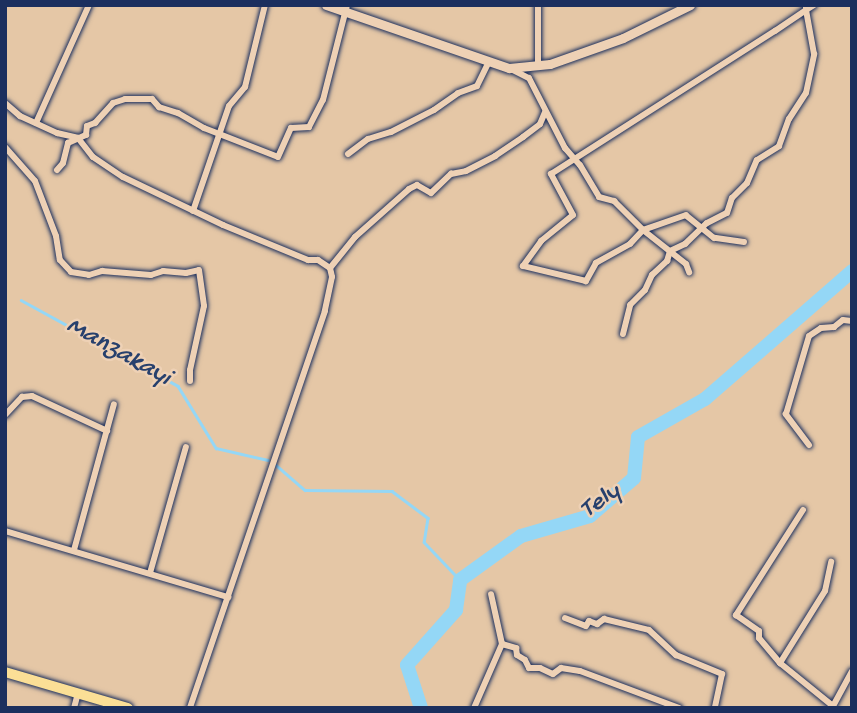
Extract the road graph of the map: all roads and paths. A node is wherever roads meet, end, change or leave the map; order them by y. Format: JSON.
{"nodes":[{"id":1,"x":89,"y":5,"type":"edge"},
{"id":2,"x":265,"y":5,"type":"edge"},
{"id":3,"x":326,"y":5,"type":"edge"},
{"id":4,"x":537,"y":5,"type":"edge"},
{"id":5,"x":690,"y":5,"type":"edge"},
{"id":6,"x":814,"y":5,"type":"edge"},
{"id":7,"x":674,"y":8,"type":"edge"},
{"id":8,"x":806,"y":8,"type":"edge"},
{"id":9,"x":346,"y":9,"type":"edge"},
{"id":10,"x":489,"y":61,"type":"junction"},
{"id":11,"x":538,"y":65,"type":"junction"},
{"id":12,"x":509,"y":68,"type":"junction"},
{"id":13,"x":5,"y":103,"type":"edge"},
{"id":14,"x":545,"y":112,"type":"junction"},
{"id":15,"x":36,"y":123,"type":"junction"},
{"id":16,"x":220,"y":134,"type":"junction"},
{"id":17,"x":78,"y":138,"type":"junction"},
{"id":18,"x":5,"y":147,"type":"edge"},
{"id":19,"x":348,"y":154,"type":"dead end"},
{"id":20,"x":573,"y":157,"type":"junction"},
{"id":21,"x":57,"y":170,"type":"dead end"},
{"id":22,"x":193,"y":211,"type":"junction"},
{"id":23,"x":643,"y":229,"type":"junction"},
{"id":24,"x":703,"y":229,"type":"junction"},
{"id":25,"x":744,"y":242,"type":"dead end"},
{"id":26,"x":670,"y":251,"type":"junction"},
{"id":27,"x":330,"y":268,"type":"junction"},
{"id":28,"x":689,"y":272,"type":"dead end"},
{"id":29,"x":852,"y":321,"type":"edge"},
{"id":30,"x":623,"y":334,"type":"dead end"},
{"id":31,"x":190,"y":381,"type":"dead end"},
{"id":32,"x":114,"y":404,"type":"dead end"},
{"id":33,"x":5,"y":415,"type":"edge"},
{"id":34,"x":107,"y":431,"type":"junction"},
{"id":35,"x":809,"y":445,"type":"dead end"},
{"id":36,"x":186,"y":447,"type":"dead end"},
{"id":37,"x":803,"y":510,"type":"dead end"},
{"id":38,"x":5,"y":531,"type":"edge"},
{"id":39,"x":74,"y":550,"type":"junction"},
{"id":40,"x":831,"y":562,"type":"dead end"},
{"id":41,"x":150,"y":572,"type":"junction"},
{"id":42,"x":491,"y":594,"type":"dead end"},
{"id":43,"x":228,"y":597,"type":"junction"},
{"id":44,"x":565,"y":618,"type":"dead end"},
{"id":45,"x":502,"y":644,"type":"junction"},
{"id":46,"x":780,"y":663,"type":"junction"},
{"id":47,"x":5,"y":671,"type":"edge"},
{"id":48,"x":852,"y":671,"type":"edge"},
{"id":49,"x":78,"y":693,"type":"junction"},
{"id":50,"x":832,"y":707,"type":"edge"},
{"id":51,"x":74,"y":708,"type":"edge"},
{"id":52,"x":128,"y":708,"type":"edge"},
{"id":53,"x":190,"y":708,"type":"edge"},
{"id":54,"x":474,"y":708,"type":"edge"},
{"id":55,"x":679,"y":708,"type":"edge"},
{"id":56,"x":715,"y":708,"type":"edge"}],
"edges":[{"from":1,"to":15,"type":"street"},
{"from":2,"to":16,"type":"street"},
{"from":3,"to":9,"type":"street"},
{"from":4,"to":11,"type":"street"},
{"from":5,"to":7,"type":"street"},
{"from":6,"to":8,"type":"street"},
{"from":7,"to":11,"type":"street"},
{"from":8,"to":20,"type":"street"},
{"from":8,"to":24,"type":"street"},
{"from":9,"to":10,"type":"street"},
{"from":9,"to":16,"type":"street"},
{"from":10,"to":12,"type":"street"},
{"from":10,"to":19,"type":"street"},
{"from":11,"to":12,"type":"street"},
{"from":12,"to":14,"type":"street"},
{"from":13,"to":15,"type":"street"},
{"from":14,"to":20,"type":"street"},
{"from":14,"to":27,"type":"street"},
{"from":15,"to":17,"type":"street"},
{"from":16,"to":17,"type":"street"},
{"from":16,"to":22,"type":"street"},
{"from":17,"to":21,"type":"street"},
{"from":17,"to":22,"type":"street"},
{"from":18,"to":31,"type":"street"},
{"from":20,"to":23,"type":"street"},
{"from":20,"to":23,"type":"street"},
{"from":22,"to":27,"type":"street"},
{"from":23,"to":24,"type":"street"},
{"from":23,"to":26,"type":"street"},
{"from":24,"to":25,"type":"street"},
{"from":24,"to":26,"type":"street"},
{"from":26,"to":28,"type":"street"},
{"from":26,"to":30,"type":"street"},
{"from":27,"to":43,"type":"street"},
{"from":29,"to":35,"type":"street"},
{"from":32,"to":34,"type":"street"},
{"from":33,"to":34,"type":"street"},
{"from":34,"to":39,"type":"street"},
{"from":36,"to":41,"type":"street"},
{"from":37,"to":46,"type":"street"},
{"from":38,"to":39,"type":"street"},
{"from":39,"to":41,"type":"street"},
{"from":40,"to":46,"type":"street"},
{"from":41,"to":43,"type":"street"},
{"from":42,"to":45,"type":"street"},
{"from":43,"to":53,"type":"street"},
{"from":44,"to":56,"type":"street"},
{"from":45,"to":54,"type":"street"},
{"from":45,"to":55,"type":"street"},
{"from":46,"to":50,"type":"street"},
{"from":47,"to":49,"type":"main road"},
{"from":48,"to":50,"type":"street"},
{"from":49,"to":51,"type":"street"},
{"from":49,"to":52,"type":"main road"}]}
